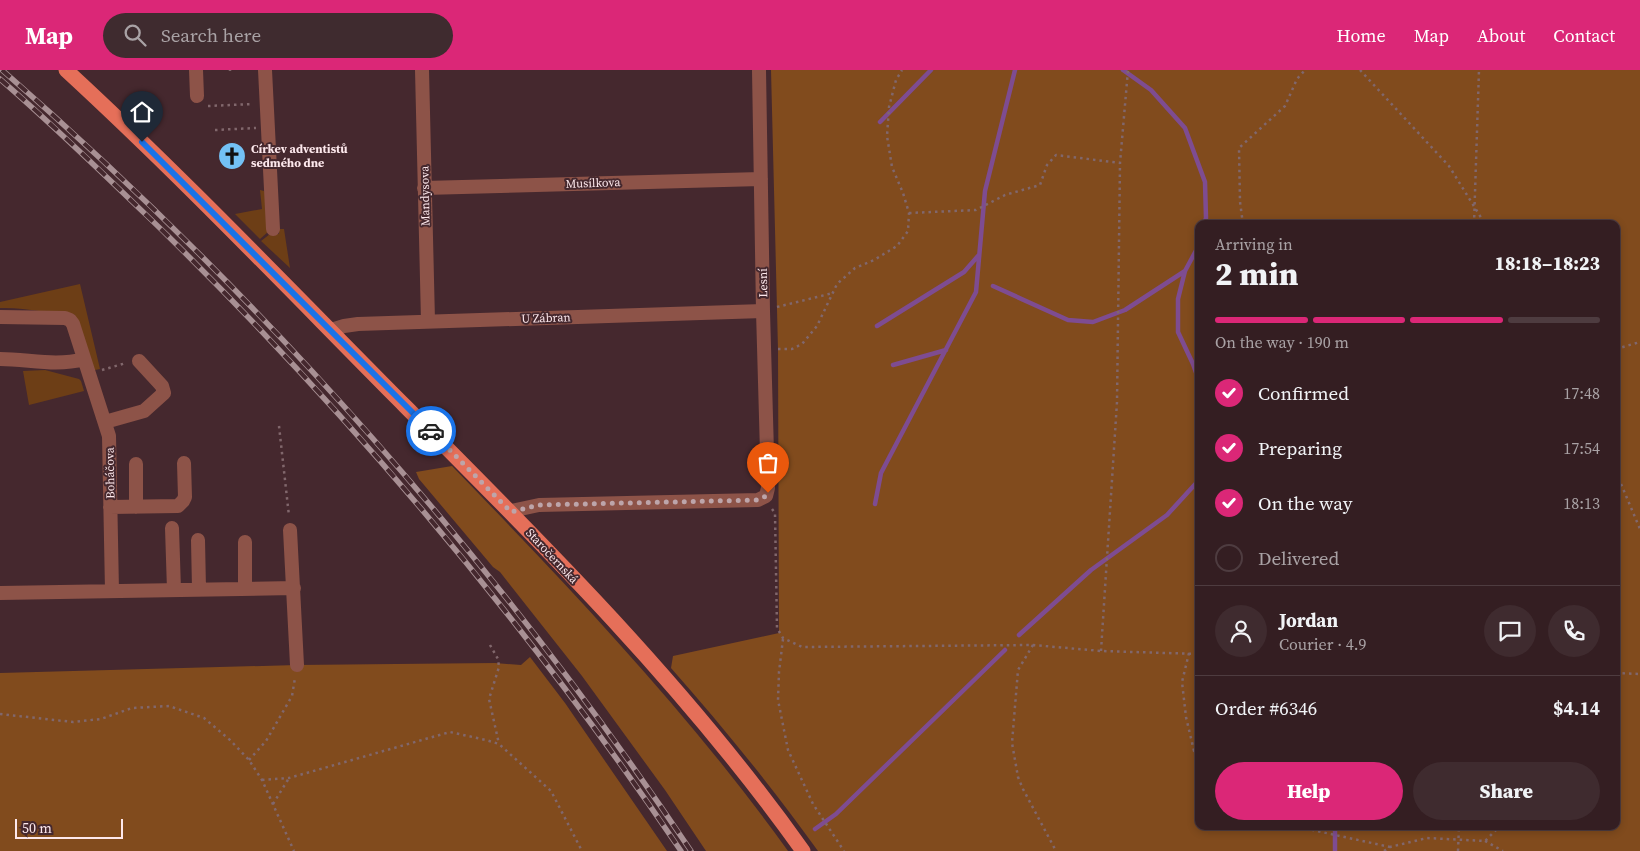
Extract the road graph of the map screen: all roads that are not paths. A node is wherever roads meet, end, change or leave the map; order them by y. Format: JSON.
{"nodes":[{"id":1,"x":66,"y":70,"type":"edge"},
{"id":2,"x":196,"y":70,"type":"edge"},
{"id":3,"x":265,"y":70,"type":"edge"},
{"id":4,"x":422,"y":70,"type":"edge"},
{"id":5,"x":759,"y":70,"type":"edge"},
{"id":6,"x":197,"y":96,"type":"dead end"},
{"id":7,"x":761,"y":179,"type":"junction"},
{"id":8,"x":424,"y":188,"type":"junction"},
{"id":9,"x":273,"y":229,"type":"dead end"},
{"id":10,"x":763,"y":312,"type":"junction"},
{"id":11,"x":0,"y":317,"type":"edge"},
{"id":12,"x":428,"y":322,"type":"junction"},
{"id":13,"x":330,"y":330,"type":"junction"},
{"id":14,"x":0,"y":359,"type":"edge"},
{"id":15,"x":84,"y":360,"type":"junction"},
{"id":16,"x":139,"y":361,"type":"road end"},
{"id":17,"x":105,"y":422,"type":"junction"},
{"id":18,"x":184,"y":463,"type":"dead end"},
{"id":19,"x":136,"y":464,"type":"dead end"},
{"id":20,"x":110,"y":507,"type":"junction"},
{"id":21,"x":136,"y":507,"type":"junction"},
{"id":22,"x":511,"y":512,"type":"junction"},
{"id":23,"x":172,"y":528,"type":"dead end"},
{"id":24,"x":290,"y":530,"type":"road end"},
{"id":25,"x":198,"y":540,"type":"dead end"},
{"id":26,"x":245,"y":542,"type":"dead end"},
{"id":27,"x":294,"y":588,"type":"junction"},
{"id":28,"x":199,"y":589,"type":"junction"},
{"id":29,"x":246,"y":589,"type":"junction"},
{"id":30,"x":112,"y":590,"type":"junction"},
{"id":31,"x":174,"y":590,"type":"junction"},
{"id":32,"x":0,"y":593,"type":"edge"},
{"id":33,"x":297,"y":665,"type":"road end"},
{"id":34,"x":803,"y":851,"type":"edge"}],
"edges":[{"from":1,"to":13,"type":"main road","name":"Staročernská"},
{"from":2,"to":6,"type":"street"},
{"from":3,"to":9,"type":"street"},
{"from":4,"to":8,"type":"street","name":"Mandysova"},
{"from":5,"to":7,"type":"street","name":"Lesní"},
{"from":7,"to":8,"type":"street","name":"Musílkova"},
{"from":7,"to":10,"type":"street","name":"Lesní"},
{"from":8,"to":12,"type":"street","name":"Mandysova"},
{"from":10,"to":12,"type":"street","name":"U Zábran"},
{"from":10,"to":22,"type":"street","name":"Lesní"},
{"from":11,"to":15,"type":"street","name":"Boháčova"},
{"from":12,"to":13,"type":"street","name":"U Zábran"},
{"from":13,"to":22,"type":"main road","name":"Staročernská"},
{"from":14,"to":15,"type":"street"},
{"from":15,"to":17,"type":"street","name":"Boháčova"},
{"from":16,"to":17,"type":"street"},
{"from":17,"to":20,"type":"street","name":"Boháčova"},
{"from":18,"to":21,"type":"street"},
{"from":19,"to":21,"type":"street"},
{"from":20,"to":21,"type":"street"},
{"from":20,"to":30,"type":"street","name":"Boháčova"},
{"from":22,"to":34,"type":"main road","name":"Staročernská"},
{"from":23,"to":31,"type":"street"},
{"from":24,"to":27,"type":"street"},
{"from":25,"to":28,"type":"street"},
{"from":26,"to":29,"type":"street"},
{"from":27,"to":29,"type":"street"},
{"from":27,"to":33,"type":"street"},
{"from":28,"to":29,"type":"street"},
{"from":28,"to":31,"type":"street"},
{"from":30,"to":31,"type":"street"},
{"from":30,"to":32,"type":"street"}]}
